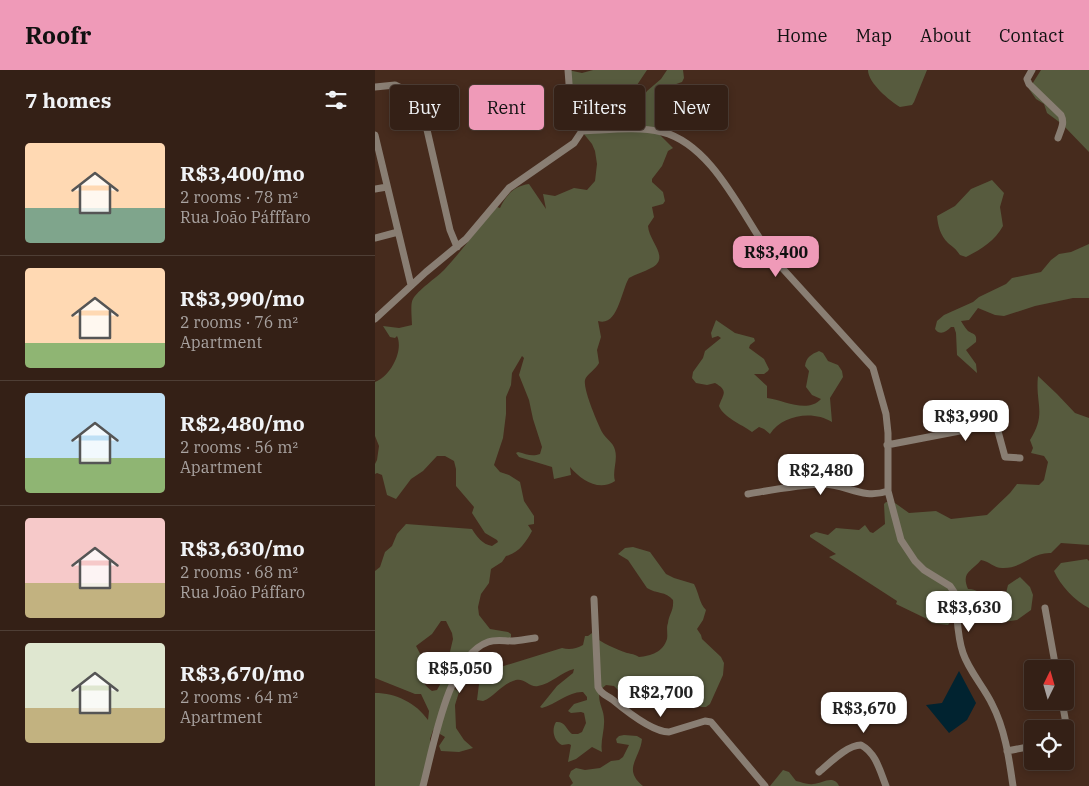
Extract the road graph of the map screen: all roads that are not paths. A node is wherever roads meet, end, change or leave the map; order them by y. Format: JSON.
{"nodes":[{"id":1,"x":568,"y":70,"type":"edge"},
{"id":2,"x":1032,"y":70,"type":"edge"},
{"id":3,"x":375,"y":87,"type":"edge"},
{"id":4,"x":582,"y":131,"type":"junction"},
{"id":5,"x":375,"y":135,"type":"edge"},
{"id":6,"x":1058,"y":138,"type":"dead end"},
{"id":7,"x":387,"y":187,"type":"junction"},
{"id":8,"x":375,"y":190,"type":"edge"},
{"id":9,"x":398,"y":232,"type":"junction"},
{"id":10,"x":375,"y":238,"type":"edge"},
{"id":11,"x":457,"y":247,"type":"junction"},
{"id":12,"x":411,"y":286,"type":"junction"},
{"id":13,"x":375,"y":319,"type":"edge"},
{"id":14,"x":887,"y":445,"type":"junction"},
{"id":15,"x":1020,"y":458,"type":"dead end"},
{"id":16,"x":748,"y":494,"type":"dead end"},
{"id":17,"x":888,"y":495,"type":"junction"},
{"id":18,"x":593,"y":599,"type":"dead end"},
{"id":19,"x":1045,"y":608,"type":"dead end"},
{"id":20,"x":535,"y":638,"type":"dead end"},
{"id":21,"x":1054,"y":660,"type":"edge"},
{"id":22,"x":1024,"y":748,"type":"edge"},
{"id":23,"x":1007,"y":751,"type":"junction"},
{"id":24,"x":819,"y":772,"type":"dead end"},
{"id":25,"x":1011,"y":785,"type":"edge"},
{"id":26,"x":423,"y":786,"type":"edge"},
{"id":27,"x":765,"y":786,"type":"edge"},
{"id":28,"x":886,"y":786,"type":"edge"}],
"edges":[{"from":1,"to":4,"type":"street"},
{"from":2,"to":6,"type":"street"},
{"from":3,"to":11,"type":"street"},
{"from":4,"to":11,"type":"street"},
{"from":4,"to":14,"type":"street"},
{"from":5,"to":7,"type":"street"},
{"from":7,"to":8,"type":"street"},
{"from":7,"to":9,"type":"street"},
{"from":9,"to":10,"type":"street"},
{"from":9,"to":12,"type":"street"},
{"from":11,"to":12,"type":"street"},
{"from":12,"to":13,"type":"street"},
{"from":14,"to":15,"type":"street"},
{"from":14,"to":17,"type":"street"},
{"from":16,"to":17,"type":"street"},
{"from":17,"to":23,"type":"street"},
{"from":18,"to":27,"type":"street"},
{"from":19,"to":21,"type":"street"},
{"from":20,"to":26,"type":"street"},
{"from":22,"to":23,"type":"street"},
{"from":23,"to":25,"type":"street"},
{"from":24,"to":28,"type":"street"}]}
